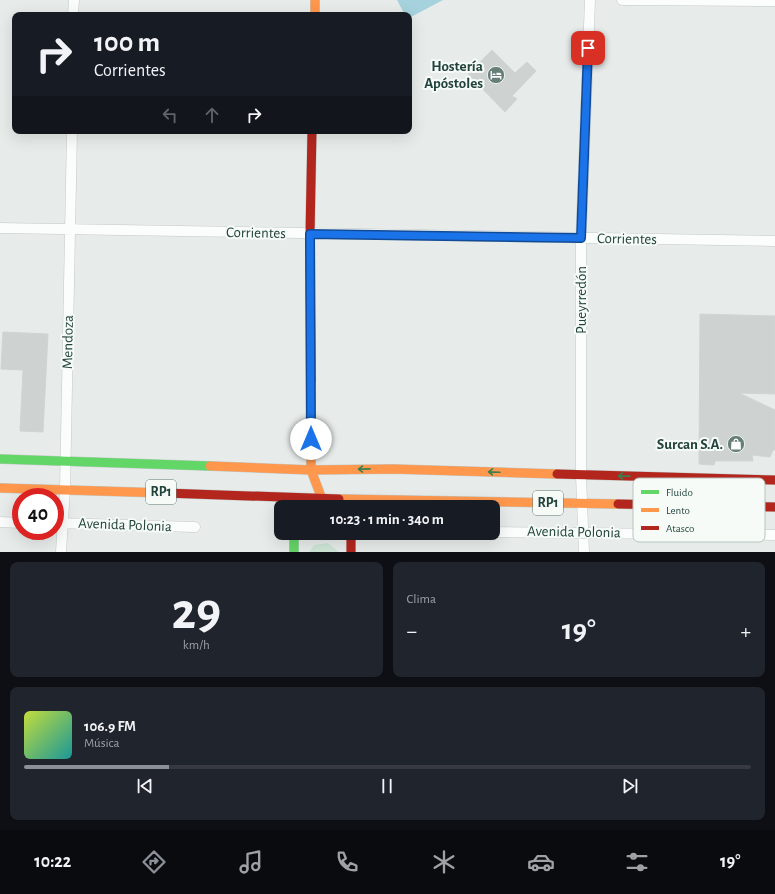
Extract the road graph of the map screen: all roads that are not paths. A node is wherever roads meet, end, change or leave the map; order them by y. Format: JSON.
{"nodes":[{"id":1,"x":74,"y":0,"type":"edge"},
{"id":2,"x":315,"y":0,"type":"edge"},
{"id":3,"x":590,"y":0,"type":"edge"},
{"id":4,"x":622,"y":0,"type":"edge"},
{"id":5,"x":775,"y":1,"type":"edge"},
{"id":6,"x":73,"y":12,"type":"edge"},
{"id":7,"x":315,"y":12,"type":"edge"},
{"id":8,"x":72,"y":134,"type":"edge"},
{"id":9,"x":312,"y":134,"type":"edge"},
{"id":10,"x":0,"y":228,"type":"edge"},
{"id":11,"x":71,"y":230,"type":"junction"},
{"id":12,"x":310,"y":234,"type":"junction"},
{"id":13,"x":581,"y":238,"type":"junction"},
{"id":14,"x":775,"y":241,"type":"edge"},
{"id":15,"x":0,"y":459,"type":"edge"},
{"id":16,"x":65,"y":460,"type":"junction"},
{"id":17,"x":311,"y":470,"type":"junction"},
{"id":18,"x":581,"y":475,"type":"junction"},
{"id":19,"x":697,"y":478,"type":"edge"},
{"id":20,"x":765,"y":480,"type":"edge"},
{"id":21,"x":775,"y":480,"type":"edge"},
{"id":22,"x":0,"y":488,"type":"edge"},
{"id":23,"x":65,"y":489,"type":"junction"},
{"id":24,"x":64,"y":495,"type":"edge"},
{"id":25,"x":322,"y":499,"type":"junction"},
{"id":26,"x":583,"y":504,"type":"junction"},
{"id":27,"x":633,"y":505,"type":"edge"},
{"id":28,"x":765,"y":507,"type":"edge"},
{"id":29,"x":775,"y":507,"type":"edge"},
{"id":30,"x":0,"y":522,"type":"edge"},
{"id":31,"x":12,"y":523,"type":"edge"},
{"id":32,"x":64,"y":523,"type":"edge"},
{"id":33,"x":195,"y":527,"type":"dead end"},
{"id":34,"x":500,"y":532,"type":"edge"},
{"id":35,"x":584,"y":532,"type":"junction"},
{"id":36,"x":633,"y":533,"type":"edge"},
{"id":37,"x":765,"y":535,"type":"edge"},
{"id":38,"x":775,"y":535,"type":"edge"},
{"id":39,"x":60,"y":540,"type":"edge"},
{"id":40,"x":294,"y":540,"type":"edge"},
{"id":41,"x":351,"y":540,"type":"edge"},
{"id":42,"x":61,"y":552,"type":"edge"},
{"id":43,"x":294,"y":552,"type":"edge"},
{"id":44,"x":351,"y":552,"type":"edge"},
{"id":45,"x":584,"y":552,"type":"edge"}],
"edges":[{"from":1,"to":6,"type":"street"},
{"from":2,"to":7,"type":"street"},
{"from":3,"to":13,"type":"street","name":"Pueyrredón"},
{"from":4,"to":5,"type":"street"},
{"from":8,"to":11,"type":"street","name":"Mendoza"},
{"from":9,"to":12,"type":"street"},
{"from":10,"to":11,"type":"street","name":"Corrientes"},
{"from":11,"to":12,"type":"street","name":"Corrientes"},
{"from":11,"to":16,"type":"street","name":"Mendoza"},
{"from":12,"to":13,"type":"street","name":"Corrientes"},
{"from":12,"to":17,"type":"street"},
{"from":13,"to":14,"type":"street","name":"Corrientes"},
{"from":13,"to":18,"type":"street","name":"Pueyrredón"},
{"from":15,"to":16,"type":"street"},
{"from":16,"to":17,"type":"street"},
{"from":16,"to":23,"type":"street","name":"Mendoza"},
{"from":18,"to":17,"type":"street","one_way":true},
{"from":17,"to":25,"type":"street"},
{"from":19,"to":18,"type":"street","one_way":true},
{"from":18,"to":26,"type":"street","name":"Pueyrredón"},
{"from":21,"to":20,"type":"street","one_way":true},
{"from":22,"to":23,"type":"street","name":"Avenida Polonia","number":"RP1"},
{"from":23,"to":24,"type":"street","name":"Mendoza"},
{"from":23,"to":25,"type":"street","name":"Avenida Polonia","number":"RP1"},
{"from":25,"to":26,"type":"street","name":"Avenida Polonia","number":"RP1"},
{"from":26,"to":27,"type":"street","name":"Avenida Polonia","number":"RP1"},
{"from":26,"to":35,"type":"street","name":"Pueyrredón"},
{"from":28,"to":29,"type":"street","name":"Avenida Polonia","number":"RP1"},
{"from":30,"to":31,"type":"street"},
{"from":32,"to":33,"type":"street","name":"Avenida Polonia"},
{"from":34,"to":35,"type":"street","name":"Avenida Polonia"},
{"from":35,"to":36,"type":"street","name":"Avenida Polonia"},
{"from":35,"to":45,"type":"street","name":"Pueyrredón"},
{"from":37,"to":38,"type":"street","name":"Avenida Polonia"},
{"from":39,"to":42,"type":"street","name":"Mendoza"},
{"from":40,"to":43,"type":"street"},
{"from":41,"to":44,"type":"street"}]}
